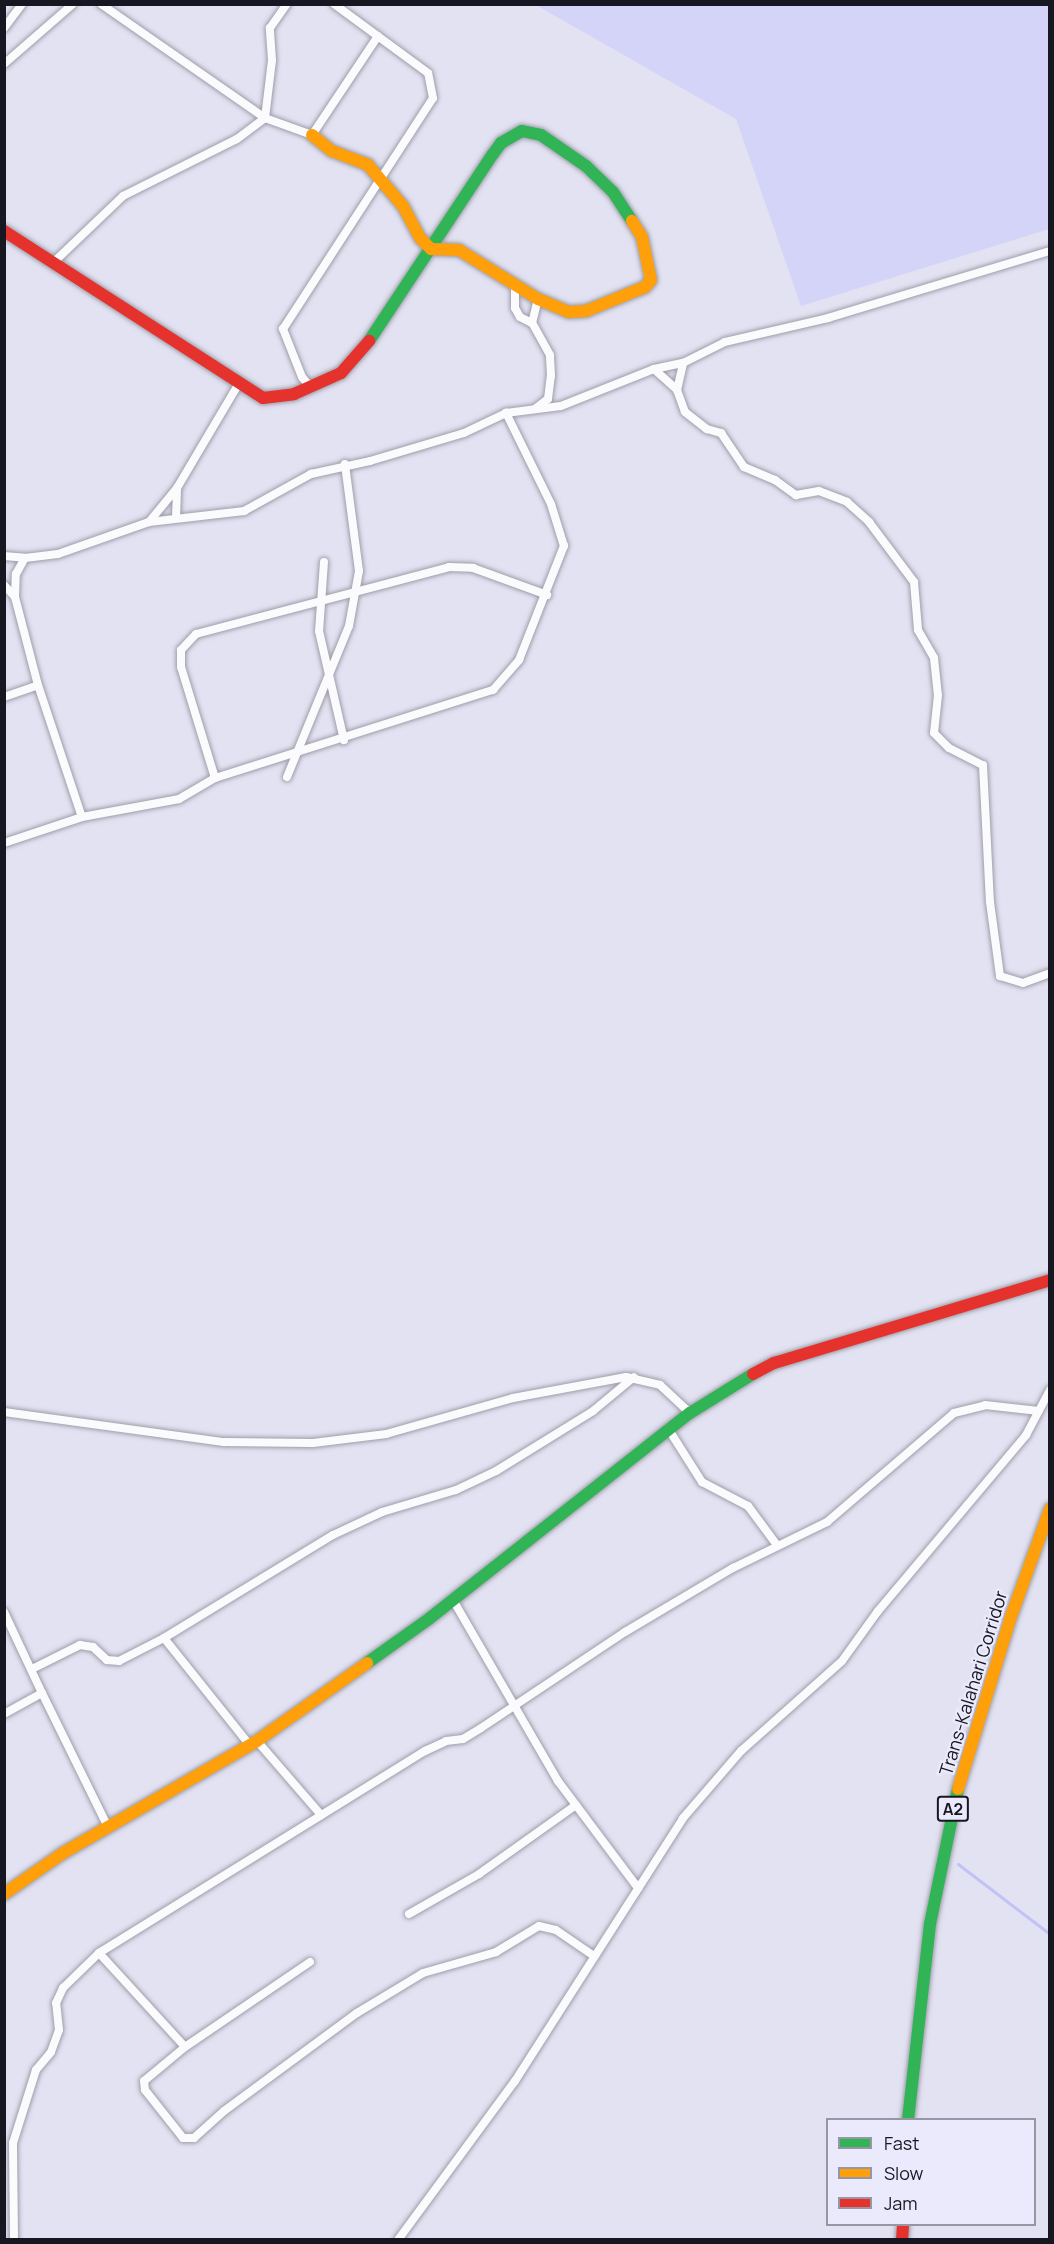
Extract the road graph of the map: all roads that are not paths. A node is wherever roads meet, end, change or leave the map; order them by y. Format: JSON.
{"nodes":[{"id":1,"x":21,"y":4,"type":"edge"},
{"id":2,"x":73,"y":4,"type":"edge"},
{"id":3,"x":101,"y":4,"type":"edge"},
{"id":4,"x":287,"y":4,"type":"edge"},
{"id":5,"x":334,"y":4,"type":"edge"},
{"id":6,"x":4,"y":28,"type":"edge"},
{"id":7,"x":378,"y":36,"type":"junction"},
{"id":8,"x":4,"y":64,"type":"edge"},
{"id":9,"x":265,"y":118,"type":"junction"},
{"id":10,"x":312,"y":135,"type":"junction"},
{"id":11,"x":382,"y":180,"type":"junction"},
{"id":12,"x":4,"y":231,"type":"edge"},
{"id":13,"x":431,"y":249,"type":"junction"},
{"id":14,"x":1050,"y":251,"type":"edge"},
{"id":15,"x":55,"y":261,"type":"junction"},
{"id":16,"x":515,"y":286,"type":"junction"},
{"id":17,"x":538,"y":299,"type":"junction"},
{"id":18,"x":532,"y":323,"type":"junction"},
{"id":19,"x":683,"y":363,"type":"junction"},
{"id":20,"x":654,"y":369,"type":"junction"},
{"id":21,"x":238,"y":384,"type":"junction"},
{"id":22,"x":311,"y":388,"type":"junction"},
{"id":23,"x":677,"y":390,"type":"junction"},
{"id":24,"x":548,"y":399,"type":"junction"},
{"id":25,"x":561,"y":406,"type":"junction"},
{"id":26,"x":532,"y":411,"type":"junction"},
{"id":27,"x":506,"y":413,"type":"junction"},
{"id":28,"x":345,"y":464,"type":"junction"},
{"id":29,"x":177,"y":488,"type":"junction"},
{"id":30,"x":176,"y":518,"type":"junction"},
{"id":31,"x":148,"y":522,"type":"junction"},
{"id":32,"x":4,"y":556,"type":"edge"},
{"id":33,"x":25,"y":558,"type":"junction"},
{"id":34,"x":324,"y":562,"type":"dead end"},
{"id":35,"x":4,"y":585,"type":"edge"},
{"id":36,"x":352,"y":595,"type":"junction"},
{"id":37,"x":547,"y":595,"type":"junction"},
{"id":38,"x":15,"y":597,"type":"junction"},
{"id":39,"x":321,"y":604,"type":"junction"},
{"id":40,"x":329,"y":668,"type":"junction"},
{"id":41,"x":38,"y":685,"type":"junction"},
{"id":42,"x":4,"y":697,"type":"edge"},
{"id":43,"x":344,"y":740,"type":"junction"},
{"id":44,"x":298,"y":754,"type":"junction"},
{"id":45,"x":287,"y":777,"type":"dead end"},
{"id":46,"x":215,"y":778,"type":"junction"},
{"id":47,"x":82,"y":817,"type":"junction"},
{"id":48,"x":4,"y":843,"type":"edge"},
{"id":49,"x":1050,"y":974,"type":"edge"},
{"id":50,"x":1050,"y":1280,"type":"edge"},
{"id":51,"x":634,"y":1377,"type":"junction"},
{"id":52,"x":1050,"y":1390,"type":"edge"},
{"id":53,"x":1039,"y":1411,"type":"junction"},
{"id":54,"x":4,"y":1412,"type":"edge"},
{"id":55,"x":690,"y":1413,"type":"junction"},
{"id":56,"x":669,"y":1430,"type":"junction"},
{"id":57,"x":1050,"y":1509,"type":"edge"},
{"id":58,"x":777,"y":1545,"type":"junction"},
{"id":59,"x":453,"y":1600,"type":"junction"},
{"id":60,"x":4,"y":1612,"type":"edge"},
{"id":61,"x":164,"y":1638,"type":"junction"},
{"id":62,"x":32,"y":1669,"type":"junction"},
{"id":63,"x":42,"y":1693,"type":"junction"},
{"id":64,"x":512,"y":1706,"type":"junction"},
{"id":65,"x":4,"y":1714,"type":"edge"},
{"id":66,"x":253,"y":1742,"type":"junction"},
{"id":67,"x":576,"y":1805,"type":"junction"},
{"id":68,"x":321,"y":1815,"type":"junction"},
{"id":69,"x":108,"y":1827,"type":"junction"},
{"id":70,"x":638,"y":1888,"type":"junction"},
{"id":71,"x":4,"y":1894,"type":"edge"},
{"id":72,"x":409,"y":1914,"type":"dead end"},
{"id":73,"x":99,"y":1953,"type":"junction"},
{"id":74,"x":594,"y":1956,"type":"junction"},
{"id":75,"x":310,"y":1962,"type":"dead end"},
{"id":76,"x":185,"y":2047,"type":"junction"},
{"id":77,"x":908,"y":2118,"type":"edge"},
{"id":78,"x":14,"y":2240,"type":"edge"},
{"id":79,"x":398,"y":2240,"type":"edge"}],
"edges":[{"from":1,"to":6,"type":"street"},
{"from":2,"to":8,"type":"street"},
{"from":3,"to":9,"type":"street"},
{"from":4,"to":9,"type":"street"},
{"from":5,"to":7,"type":"street"},
{"from":7,"to":10,"type":"street"},
{"from":7,"to":11,"type":"street"},
{"from":9,"to":10,"type":"street"},
{"from":9,"to":15,"type":"street"},
{"from":10,"to":11,"type":"main road"},
{"from":11,"to":13,"type":"main road"},
{"from":11,"to":22,"type":"street"},
{"from":12,"to":15,"type":"main road"},
{"from":13,"to":16,"type":"main road"},
{"from":13,"to":17,"type":"main road"},
{"from":13,"to":22,"type":"main road"},
{"from":14,"to":19,"type":"street"},
{"from":15,"to":21,"type":"main road"},
{"from":16,"to":17,"type":"main road"},
{"from":16,"to":18,"type":"street"},
{"from":17,"to":18,"type":"street"},
{"from":18,"to":24,"type":"street"},
{"from":19,"to":20,"type":"street"},
{"from":19,"to":23,"type":"street"},
{"from":20,"to":23,"type":"street"},
{"from":20,"to":25,"type":"street"},
{"from":21,"to":22,"type":"main road"},
{"from":21,"to":29,"type":"street"},
{"from":23,"to":49,"type":"street"},
{"from":24,"to":25,"type":"street"},
{"from":24,"to":26,"type":"street"},
{"from":25,"to":26,"type":"street"},
{"from":26,"to":27,"type":"street"},
{"from":27,"to":28,"type":"street"},
{"from":27,"to":37,"type":"street"},
{"from":28,"to":30,"type":"street"},
{"from":28,"to":36,"type":"street"},
{"from":29,"to":30,"type":"street"},
{"from":29,"to":31,"type":"street"},
{"from":30,"to":31,"type":"street"},
{"from":31,"to":33,"type":"street"},
{"from":32,"to":33,"type":"street"},
{"from":33,"to":38,"type":"street"},
{"from":34,"to":39,"type":"street"},
{"from":35,"to":38,"type":"street"},
{"from":36,"to":37,"type":"street"},
{"from":36,"to":39,"type":"street"},
{"from":36,"to":40,"type":"street"},
{"from":37,"to":43,"type":"street"},
{"from":38,"to":41,"type":"street"},
{"from":39,"to":40,"type":"street"},
{"from":39,"to":46,"type":"street"},
{"from":40,"to":43,"type":"street"},
{"from":40,"to":44,"type":"street"},
{"from":41,"to":42,"type":"street"},
{"from":41,"to":47,"type":"street"},
{"from":43,"to":44,"type":"street"},
{"from":44,"to":45,"type":"street"},
{"from":44,"to":46,"type":"street"},
{"from":46,"to":47,"type":"street"},
{"from":47,"to":48,"type":"street"},
{"from":50,"to":55,"type":"main road"},
{"from":51,"to":54,"type":"street"},
{"from":51,"to":55,"type":"street"},
{"from":51,"to":61,"type":"street"},
{"from":52,"to":53,"type":"street"},
{"from":53,"to":58,"type":"street"},
{"from":53,"to":70,"type":"street"},
{"from":55,"to":56,"type":"main road"},
{"from":56,"to":58,"type":"street"},
{"from":56,"to":59,"type":"main road"},
{"from":57,"to":77,"type":"main road","name":"Trans-Kalahari Corridor","number":"A2"},
{"from":58,"to":64,"type":"street"},
{"from":59,"to":64,"type":"street"},
{"from":59,"to":66,"type":"main road"},
{"from":60,"to":62,"type":"street"},
{"from":61,"to":62,"type":"street"},
{"from":61,"to":66,"type":"street"},
{"from":62,"to":63,"type":"street"},
{"from":63,"to":65,"type":"street"},
{"from":63,"to":69,"type":"street"},
{"from":64,"to":67,"type":"street"},
{"from":64,"to":68,"type":"street"},
{"from":66,"to":68,"type":"street"},
{"from":66,"to":69,"type":"main road"},
{"from":67,"to":70,"type":"street"},
{"from":67,"to":72,"type":"street"},
{"from":68,"to":73,"type":"street"},
{"from":69,"to":71,"type":"main road"},
{"from":70,"to":74,"type":"street"},
{"from":73,"to":76,"type":"street"},
{"from":73,"to":78,"type":"street"},
{"from":74,"to":76,"type":"street"},
{"from":74,"to":79,"type":"street"},
{"from":75,"to":76,"type":"street"}]}
